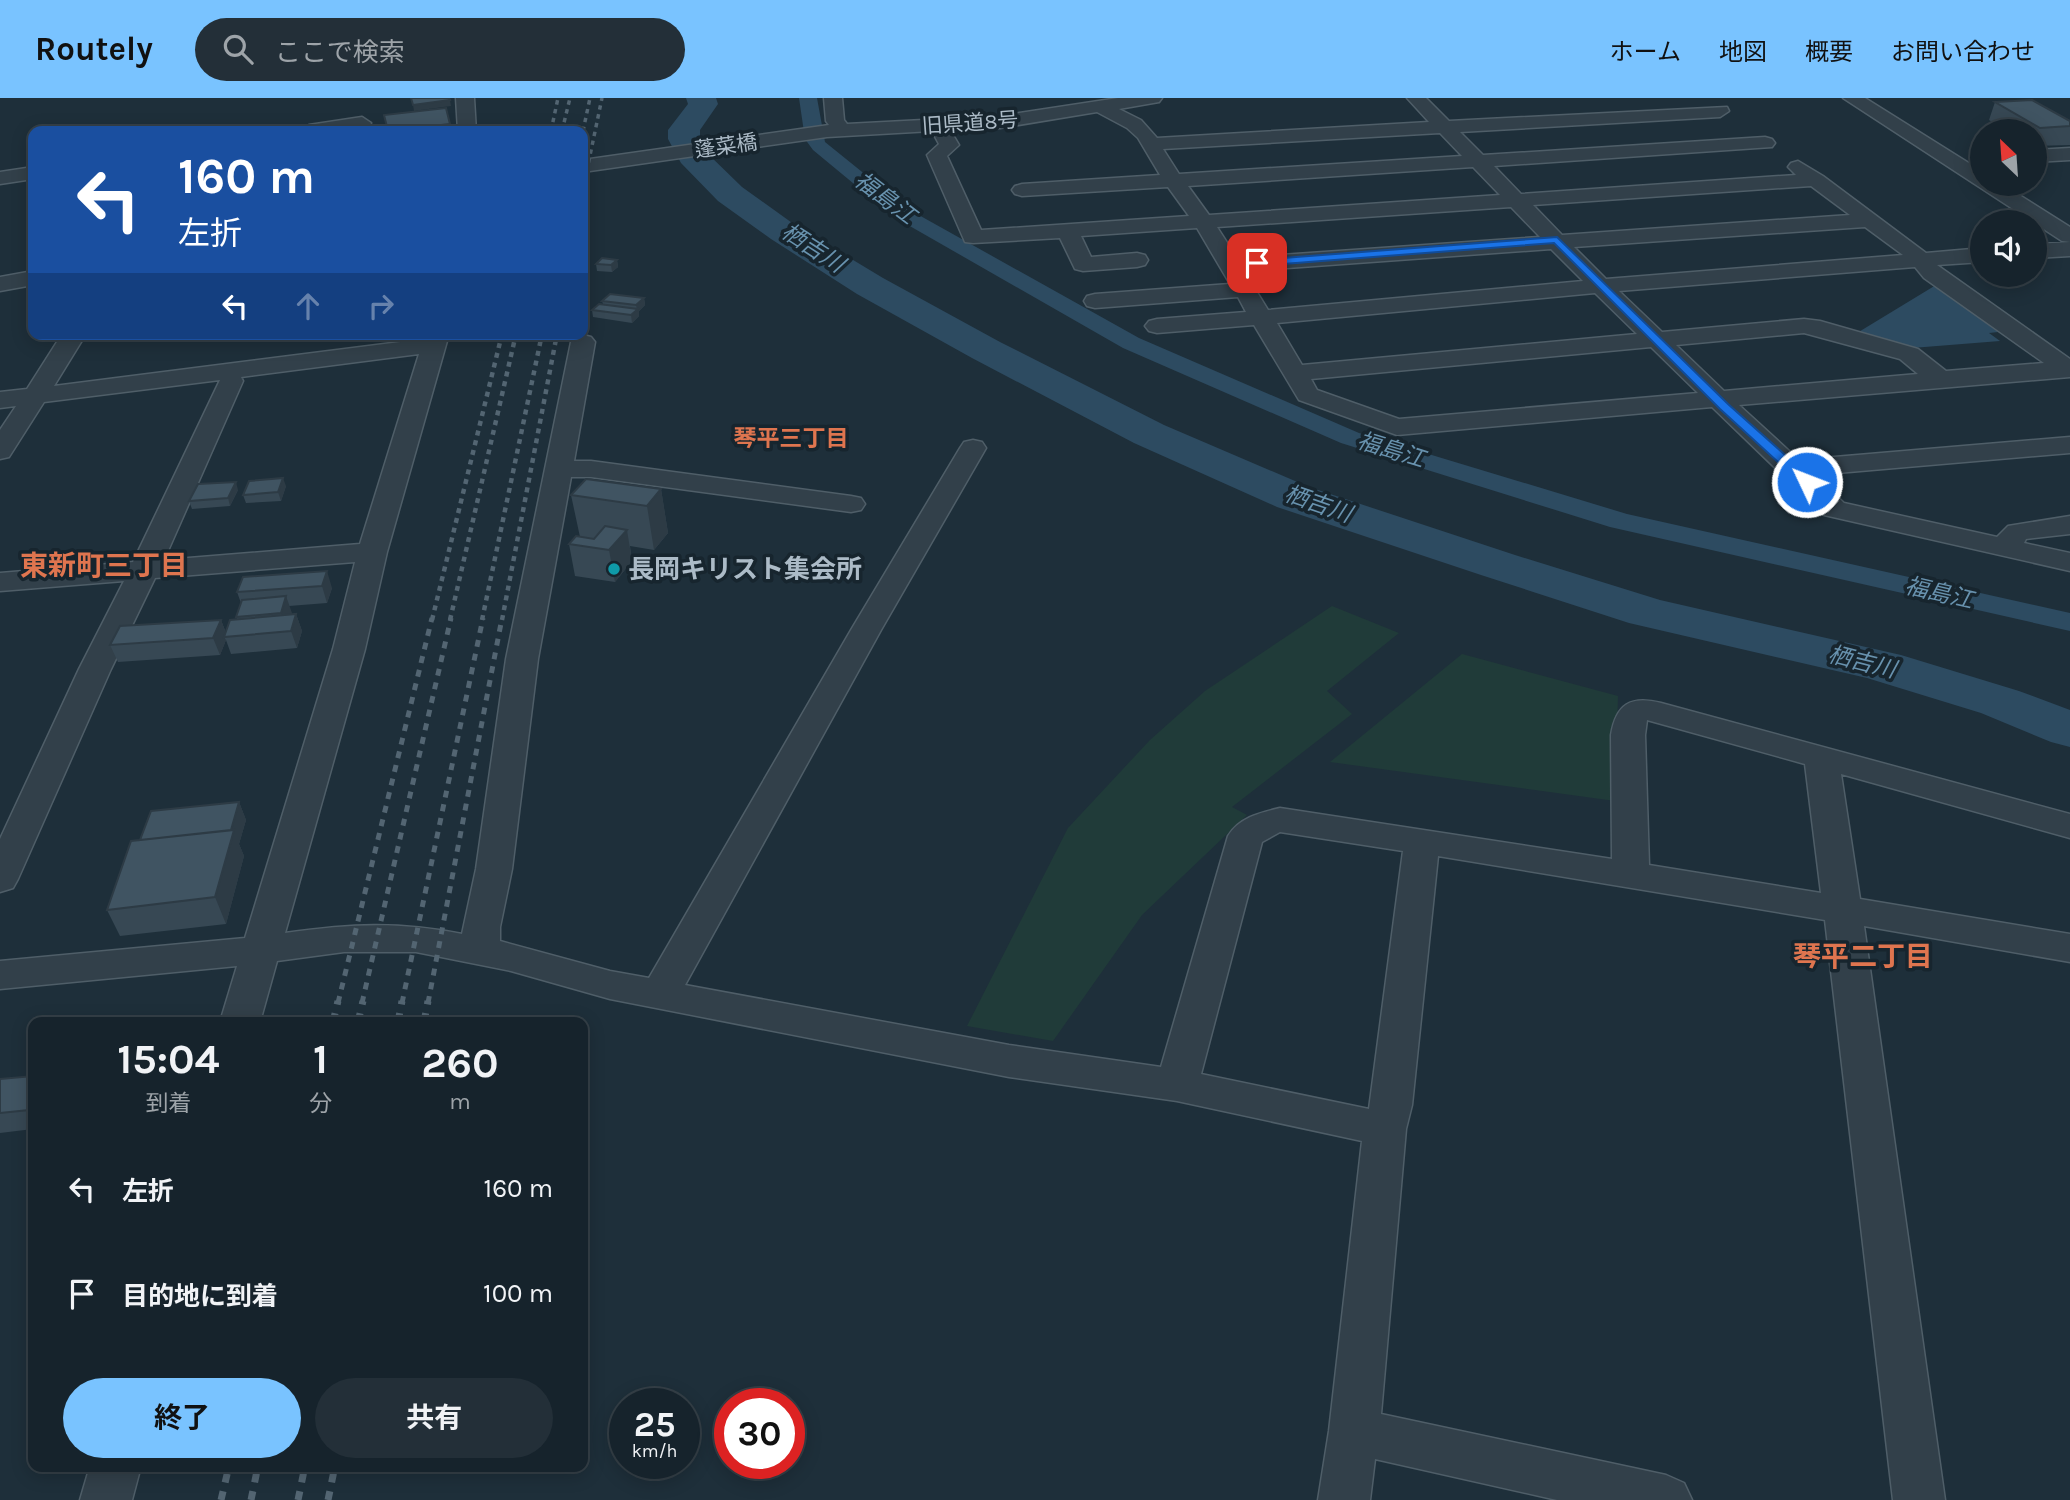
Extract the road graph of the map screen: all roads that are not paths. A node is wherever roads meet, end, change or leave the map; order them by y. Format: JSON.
{"nodes":[{"id":1,"x":465,"y":98,"type":"edge"},
{"id":2,"x":833,"y":98,"type":"edge"},
{"id":3,"x":1153,"y":98,"type":"edge"},
{"id":4,"x":1416,"y":98,"type":"edge"},
{"id":5,"x":1702,"y":98,"type":"edge"},
{"id":6,"x":1852,"y":98,"type":"edge"},
{"id":7,"x":1114,"y":103,"type":"edge"},
{"id":8,"x":352,"y":106,"type":"dead end"},
{"id":9,"x":1731,"y":119,"type":"junction"},
{"id":10,"x":938,"y":125,"type":"junction"},
{"id":11,"x":363,"y":126,"type":"edge"},
{"id":12,"x":467,"y":126,"type":"edge"},
{"id":13,"x":1444,"y":127,"type":"junction"},
{"id":14,"x":835,"y":131,"type":"junction"},
{"id":15,"x":1765,"y":143,"type":"junction"},
{"id":16,"x":1154,"y":152,"type":"junction"},
{"id":17,"x":2070,"y":154,"type":"edge"},
{"id":18,"x":2048,"y":155,"type":"edge"},
{"id":19,"x":1970,"y":159,"type":"edge"},
{"id":20,"x":1951,"y":160,"type":"junction"},
{"id":21,"x":1476,"y":161,"type":"junction"},
{"id":22,"x":1132,"y":162,"type":"dead end"},
{"id":23,"x":588,"y":165,"type":"edge"},
{"id":24,"x":1970,"y":172,"type":"edge"},
{"id":25,"x":28,"y":174,"type":"edge"},
{"id":26,"x":0,"y":178,"type":"edge"},
{"id":27,"x":1174,"y":180,"type":"junction"},
{"id":28,"x":1816,"y":180,"type":"junction"},
{"id":29,"x":1022,"y":190,"type":"dead end"},
{"id":30,"x":2006,"y":196,"type":"edge"},
{"id":31,"x":1516,"y":199,"type":"junction"},
{"id":32,"x":1870,"y":220,"type":"junction"},
{"id":33,"x":1204,"y":222,"type":"junction"},
{"id":34,"x":1067,"y":230,"type":"junction"},
{"id":35,"x":2070,"y":236,"type":"edge"},
{"id":36,"x":1557,"y":240,"type":"junction"},
{"id":37,"x":2070,"y":249,"type":"edge"},
{"id":38,"x":2047,"y":250,"type":"edge"},
{"id":39,"x":1970,"y":256,"type":"edge"},
{"id":40,"x":1138,"y":260,"type":"dead end"},
{"id":41,"x":1922,"y":261,"type":"junction"},
{"id":42,"x":1229,"y":265,"type":"junction"},
{"id":43,"x":28,"y":279,"type":"edge"},
{"id":44,"x":0,"y":284,"type":"edge"},
{"id":45,"x":1600,"y":286,"type":"junction"},
{"id":46,"x":1245,"y":290,"type":"junction"},
{"id":47,"x":1095,"y":302,"type":"dead end"},
{"id":48,"x":1261,"y":316,"type":"junction"},
{"id":49,"x":1157,"y":326,"type":"dead end"},
{"id":50,"x":70,"y":340,"type":"edge"},
{"id":51,"x":1657,"y":341,"type":"junction"},
{"id":52,"x":583,"y":342,"type":"dead end"},
{"id":53,"x":433,"y":345,"type":"edge"},
{"id":54,"x":2069,"y":369,"type":"edge"},
{"id":55,"x":1296,"y":373,"type":"junction"},
{"id":56,"x":1940,"y":379,"type":"junction"},
{"id":57,"x":230,"y":381,"type":"junction"},
{"id":58,"x":1718,"y":398,"type":"junction"},
{"id":59,"x":0,"y":400,"type":"edge"},
{"id":60,"x":29,"y":402,"type":"junction"},
{"id":61,"x":0,"y":410,"type":"edge"},
{"id":62,"x":2070,"y":445,"type":"edge"},
{"id":63,"x":973,"y":448,"type":"dead end"},
{"id":64,"x":0,"y":451,"type":"edge"},
{"id":65,"x":559,"y":469,"type":"junction"},
{"id":66,"x":1794,"y":469,"type":"junction"},
{"id":67,"x":851,"y":504,"type":"dead end"},
{"id":68,"x":2070,"y":524,"type":"edge"},
{"id":69,"x":2009,"y":549,"type":"junction"},
{"id":70,"x":372,"y":552,"type":"junction"},
{"id":71,"x":2070,"y":562,"type":"edge"},
{"id":72,"x":145,"y":569,"type":"junction"},
{"id":73,"x":0,"y":582,"type":"edge"},
{"id":74,"x":1821,"y":757,"type":"junction"},
{"id":75,"x":2070,"y":826,"type":"edge"},
{"id":76,"x":1422,"y":842,"type":"junction"},
{"id":77,"x":1632,"y":874,"type":"junction"},
{"id":78,"x":0,"y":879,"type":"edge"},
{"id":79,"x":1843,"y":910,"type":"junction"},
{"id":80,"x":2070,"y":948,"type":"edge"},
{"id":81,"x":260,"y":950,"type":"junction"},
{"id":82,"x":481,"y":951,"type":"junction"},
{"id":83,"x":0,"y":975,"type":"edge"},
{"id":84,"x":660,"y":994,"type":"junction"},
{"id":85,"x":241,"y":1017,"type":"edge"},
{"id":86,"x":1177,"y":1086,"type":"junction"},
{"id":87,"x":1385,"y":1129,"type":"junction"},
{"id":88,"x":1354,"y":1431,"type":"junction"},
{"id":89,"x":114,"y":1472,"type":"edge"},
{"id":90,"x":106,"y":1500,"type":"edge"},
{"id":91,"x":1344,"y":1500,"type":"edge"},
{"id":92,"x":1666,"y":1500,"type":"edge"},
{"id":93,"x":1919,"y":1500,"type":"edge"}],
"edges":[{"from":1,"to":12,"type":"street"},
{"from":2,"to":14,"type":"street"},
{"from":3,"to":7,"type":"street","name":"旧県道8号"},
{"from":4,"to":13,"type":"street"},
{"from":5,"to":9,"type":"street"},
{"from":6,"to":20,"type":"street"},
{"from":7,"to":10,"type":"street","name":"旧県道8号"},
{"from":7,"to":16,"type":"street"},
{"from":8,"to":11,"type":"street"},
{"from":9,"to":13,"type":"street"},
{"from":9,"to":15,"type":"street"},
{"from":10,"to":14,"type":"street","name":"旧県道8号"},
{"from":10,"to":34,"type":"street"},
{"from":13,"to":16,"type":"street"},
{"from":13,"to":21,"type":"street"},
{"from":14,"to":23,"type":"street","name":"蓬菜橋"},
{"from":15,"to":21,"type":"street"},
{"from":15,"to":28,"type":"street"},
{"from":16,"to":22,"type":"street"},
{"from":16,"to":27,"type":"street"},
{"from":17,"to":18,"type":"street"},
{"from":19,"to":20,"type":"street"},
{"from":20,"to":24,"type":"street"},
{"from":21,"to":27,"type":"street"},
{"from":21,"to":31,"type":"street"},
{"from":25,"to":26,"type":"street"},
{"from":27,"to":29,"type":"street"},
{"from":27,"to":33,"type":"street"},
{"from":28,"to":31,"type":"street"},
{"from":28,"to":32,"type":"street"},
{"from":30,"to":35,"type":"street"},
{"from":31,"to":33,"type":"street"},
{"from":31,"to":36,"type":"street"},
{"from":32,"to":36,"type":"street"},
{"from":32,"to":41,"type":"street"},
{"from":33,"to":34,"type":"street"},
{"from":33,"to":42,"type":"street"},
{"from":34,"to":40,"type":"street"},
{"from":36,"to":42,"type":"street"},
{"from":36,"to":45,"type":"street"},
{"from":37,"to":38,"type":"street"},
{"from":39,"to":41,"type":"street"},
{"from":41,"to":45,"type":"street"},
{"from":41,"to":54,"type":"street"},
{"from":42,"to":46,"type":"street"},
{"from":43,"to":44,"type":"street"},
{"from":45,"to":48,"type":"street"},
{"from":45,"to":51,"type":"street"},
{"from":46,"to":47,"type":"street"},
{"from":46,"to":48,"type":"street"},
{"from":48,"to":49,"type":"street"},
{"from":48,"to":55,"type":"street"},
{"from":50,"to":60,"type":"street"},
{"from":51,"to":55,"type":"street"},
{"from":51,"to":56,"type":"street"},
{"from":51,"to":58,"type":"street"},
{"from":52,"to":65,"type":"street"},
{"from":53,"to":57,"type":"street"},
{"from":53,"to":60,"type":"street"},
{"from":53,"to":70,"type":"street"},
{"from":54,"to":56,"type":"street"},
{"from":55,"to":58,"type":"street"},
{"from":56,"to":58,"type":"street"},
{"from":57,"to":60,"type":"street"},
{"from":57,"to":72,"type":"street"},
{"from":58,"to":66,"type":"street"},
{"from":59,"to":60,"type":"street"},
{"from":60,"to":61,"type":"street"},
{"from":60,"to":64,"type":"street"},
{"from":62,"to":66,"type":"street"},
{"from":63,"to":84,"type":"street"},
{"from":65,"to":67,"type":"street"},
{"from":65,"to":82,"type":"street"},
{"from":66,"to":69,"type":"street"},
{"from":68,"to":69,"type":"street"},
{"from":69,"to":71,"type":"street"},
{"from":70,"to":72,"type":"street"},
{"from":70,"to":81,"type":"street"},
{"from":72,"to":73,"type":"street"},
{"from":72,"to":78,"type":"street"},
{"from":74,"to":75,"type":"street"},
{"from":74,"to":77,"type":"street"},
{"from":74,"to":79,"type":"street"},
{"from":76,"to":77,"type":"street"},
{"from":76,"to":86,"type":"street"},
{"from":76,"to":87,"type":"street"},
{"from":77,"to":79,"type":"street"},
{"from":79,"to":80,"type":"street"},
{"from":79,"to":93,"type":"street"},
{"from":81,"to":82,"type":"street"},
{"from":81,"to":83,"type":"street"},
{"from":81,"to":85,"type":"street"},
{"from":82,"to":84,"type":"street"},
{"from":84,"to":86,"type":"street"},
{"from":86,"to":87,"type":"street"},
{"from":87,"to":88,"type":"street"},
{"from":88,"to":91,"type":"street"},
{"from":88,"to":92,"type":"street"},
{"from":89,"to":90,"type":"street"}]}
